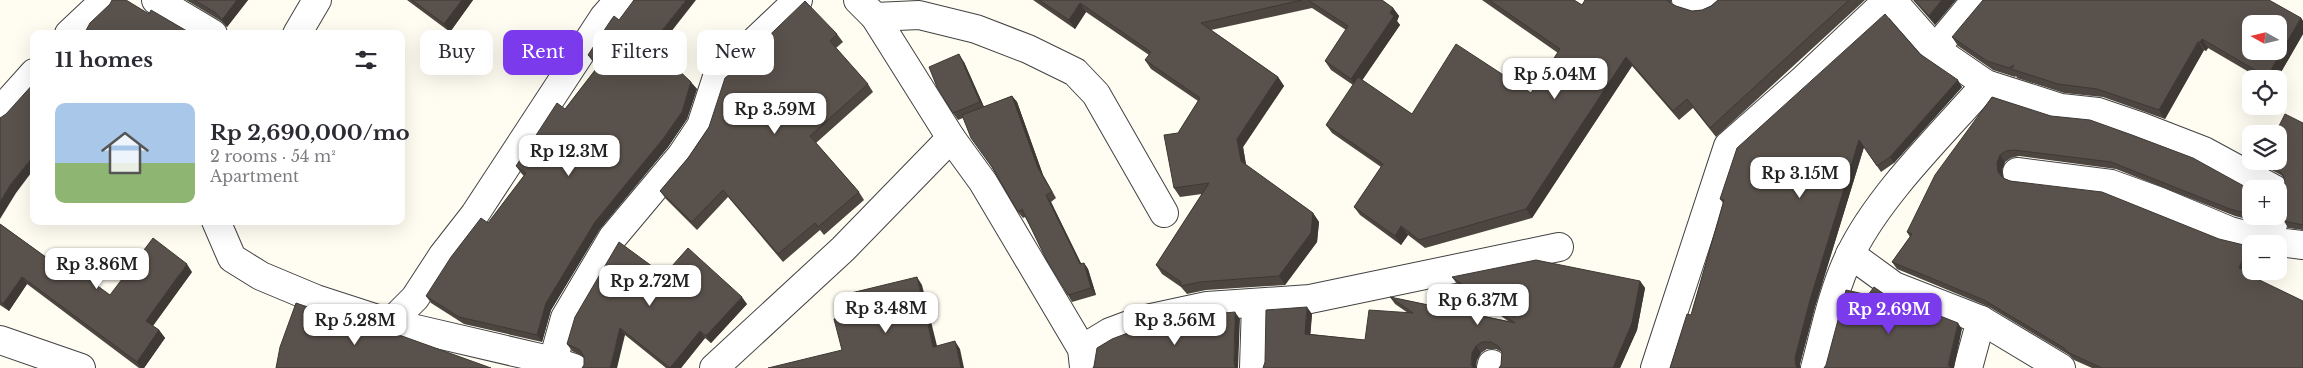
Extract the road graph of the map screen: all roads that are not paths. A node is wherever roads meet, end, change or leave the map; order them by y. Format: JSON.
{"nodes":[{"id":1,"x":105,"y":0,"type":"edge"},
{"id":2,"x":156,"y":0,"type":"edge"},
{"id":3,"x":317,"y":0,"type":"edge"},
{"id":4,"x":619,"y":0,"type":"edge"},
{"id":5,"x":798,"y":0,"type":"edge"},
{"id":6,"x":1686,"y":0,"type":"edge"},
{"id":7,"x":1711,"y":0,"type":"edge"},
{"id":8,"x":1888,"y":0,"type":"edge"},
{"id":9,"x":1892,"y":0,"type":"edge"},
{"id":10,"x":1976,"y":0,"type":"edge"},
{"id":11,"x":867,"y":8,"type":"edge"},
{"id":12,"x":73,"y":30,"type":"edge"},
{"id":13,"x":207,"y":30,"type":"edge"},
{"id":14,"x":299,"y":30,"type":"edge"},
{"id":15,"x":1935,"y":49,"type":"junction"},
{"id":16,"x":30,"y":77,"type":"edge"},
{"id":17,"x":1986,"y":84,"type":"junction"},
{"id":18,"x":0,"y":111,"type":"edge"},
{"id":19,"x":951,"y":138,"type":"junction"},
{"id":20,"x":2017,"y":172,"type":"dead end"},
{"id":21,"x":2257,"y":180,"type":"edge"},
{"id":22,"x":1164,"y":213,"type":"dead end"},
{"id":23,"x":218,"y":225,"type":"edge"},
{"id":24,"x":2272,"y":228,"type":"edge"},
{"id":25,"x":2303,"y":245,"type":"edge"},
{"id":26,"x":1559,"y":247,"type":"dead end"},
{"id":27,"x":1850,"y":254,"type":"junction"},
{"id":28,"x":1256,"y":304,"type":"junction"},
{"id":29,"x":1981,"y":320,"type":"junction"},
{"id":30,"x":390,"y":323,"type":"junction"},
{"id":31,"x":0,"y":340,"type":"edge"},
{"id":32,"x":1083,"y":359,"type":"edge"},
{"id":33,"x":564,"y":364,"type":"edge"},
{"id":34,"x":81,"y":368,"type":"edge"},
{"id":35,"x":714,"y":368,"type":"edge"},
{"id":36,"x":1254,"y":368,"type":"edge"},
{"id":37,"x":1655,"y":368,"type":"edge"},
{"id":38,"x":1815,"y":368,"type":"edge"},
{"id":39,"x":1968,"y":368,"type":"edge"},
{"id":40,"x":2060,"y":368,"type":"edge"}],
"edges":[{"from":1,"to":12,"type":"street"},
{"from":2,"to":13,"type":"street"},
{"from":3,"to":14,"type":"street"},
{"from":4,"to":30,"type":"street"},
{"from":5,"to":33,"type":"street"},
{"from":6,"to":7,"type":"street"},
{"from":8,"to":37,"type":"street"},
{"from":9,"to":15,"type":"street"},
{"from":10,"to":15,"type":"street"},
{"from":11,"to":19,"type":"street"},
{"from":11,"to":22,"type":"street"},
{"from":15,"to":17,"type":"street"},
{"from":16,"to":18,"type":"street"},
{"from":17,"to":21,"type":"street"},
{"from":17,"to":27,"type":"street"},
{"from":19,"to":32,"type":"street"},
{"from":19,"to":35,"type":"street"},
{"from":20,"to":24,"type":"street"},
{"from":23,"to":30,"type":"street"},
{"from":24,"to":25,"type":"street"},
{"from":26,"to":28,"type":"street"},
{"from":27,"to":29,"type":"street"},
{"from":27,"to":38,"type":"street"},
{"from":28,"to":32,"type":"street"},
{"from":28,"to":36,"type":"street"},
{"from":29,"to":39,"type":"street"},
{"from":29,"to":40,"type":"street"},
{"from":30,"to":33,"type":"street"},
{"from":31,"to":34,"type":"street"}]}
